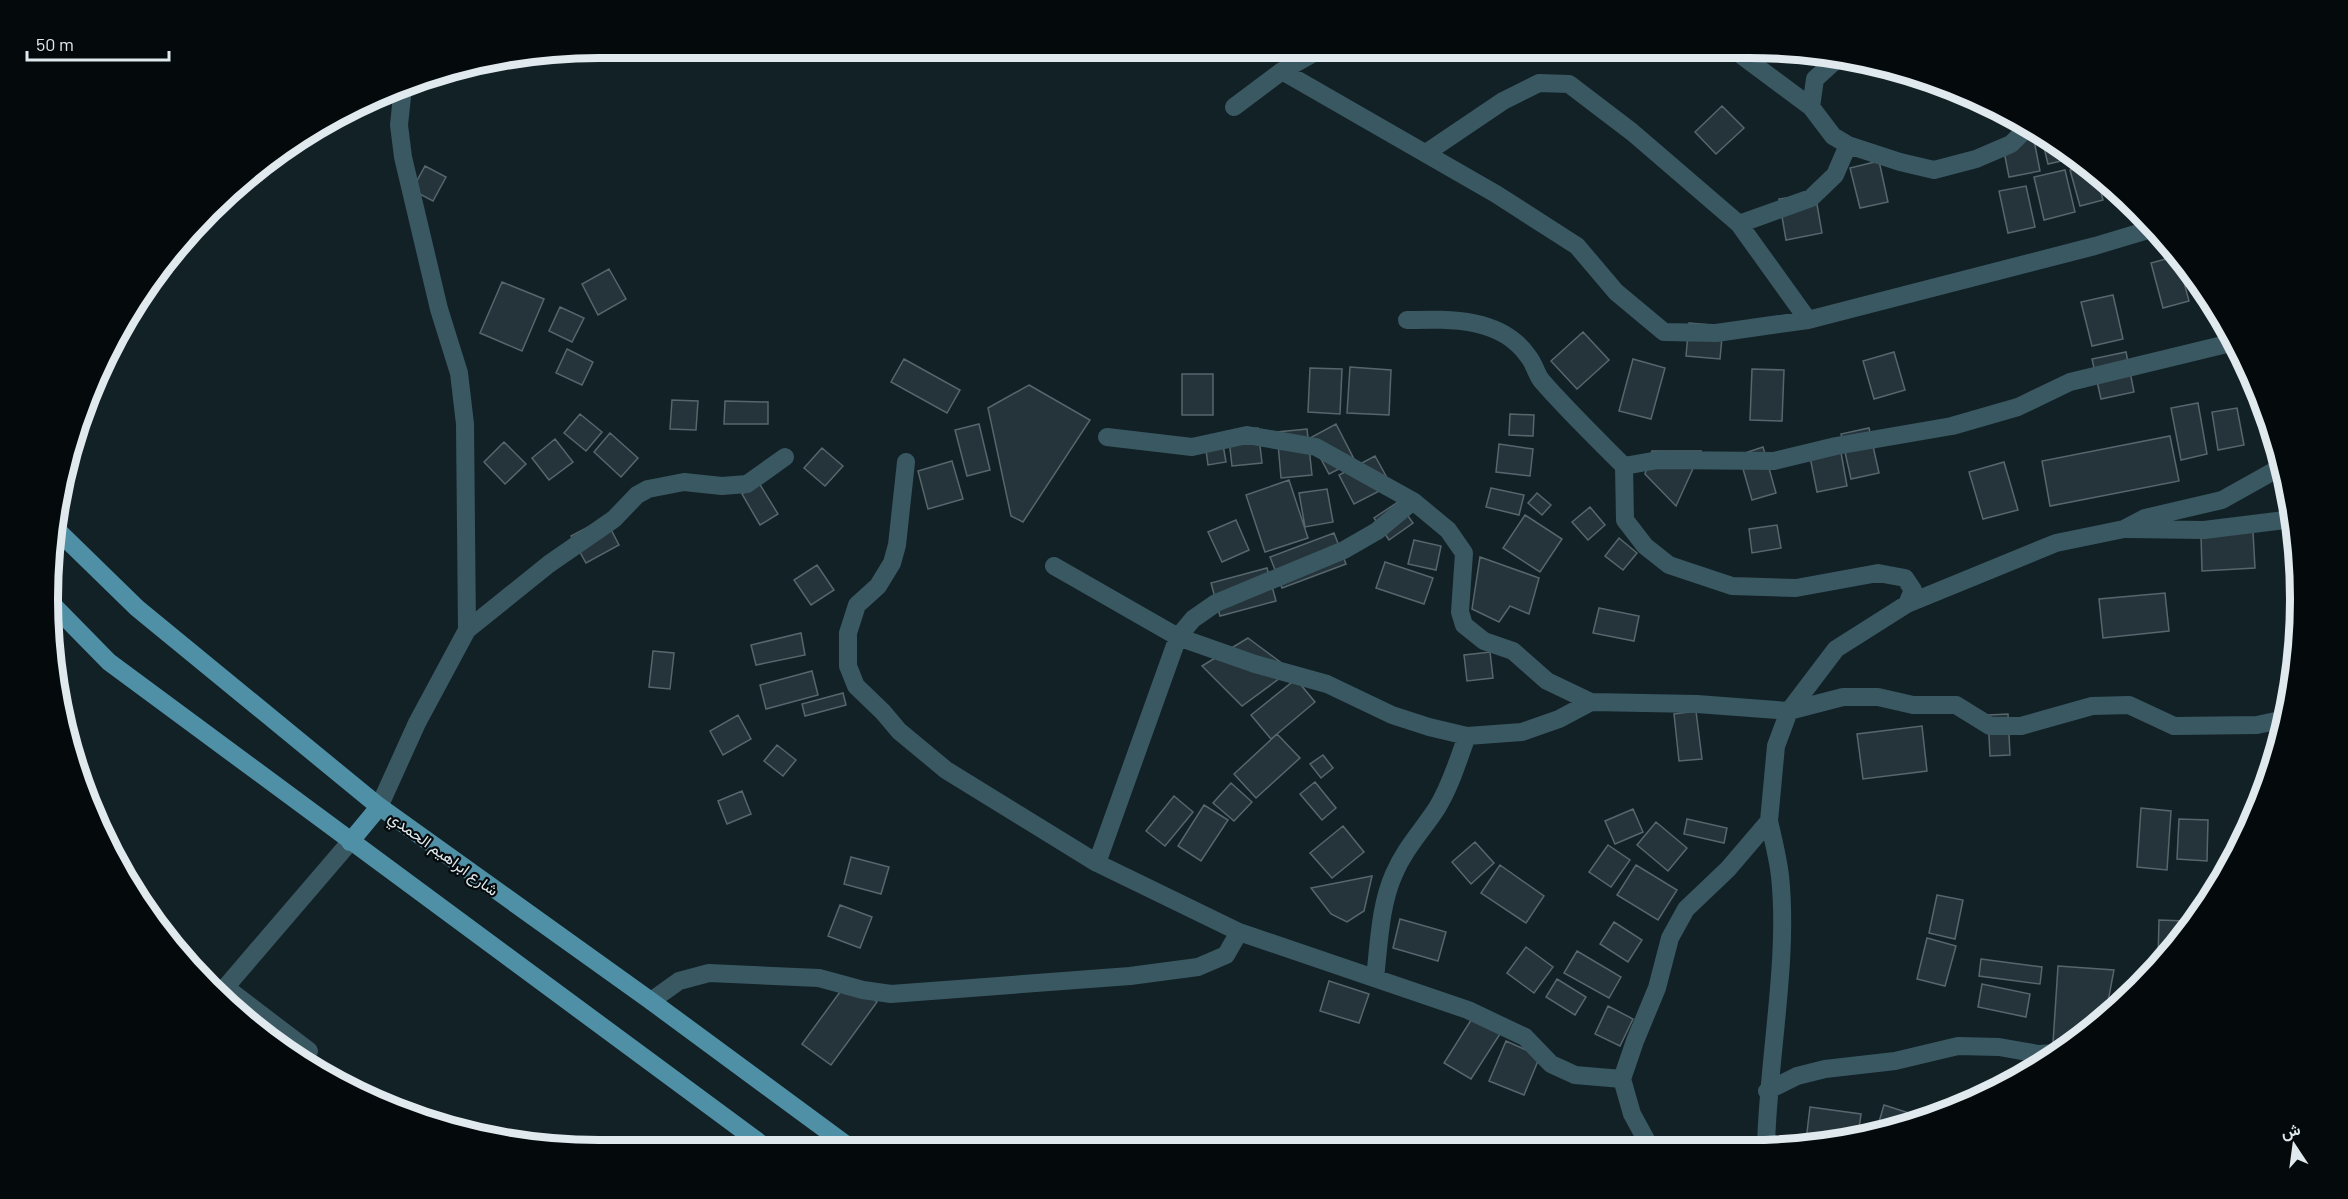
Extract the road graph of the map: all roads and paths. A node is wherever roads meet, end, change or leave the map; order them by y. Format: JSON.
{"nodes":[{"id":1,"x":1305,"y":58,"type":"edge"},
{"id":2,"x":1745,"y":58,"type":"edge"},
{"id":3,"x":1830,"y":65,"type":"edge"},
{"id":4,"x":1282,"y":71,"type":"junction"},
{"id":5,"x":402,"y":96,"type":"edge"},
{"id":6,"x":1234,"y":107,"type":"dead end"},
{"id":7,"x":1811,"y":107,"type":"junction"},
{"id":8,"x":2022,"y":133,"type":"edge"},
{"id":9,"x":1848,"y":145,"type":"junction"},
{"id":10,"x":1426,"y":153,"type":"junction"},
{"id":11,"x":1739,"y":224,"type":"junction"},
{"id":12,"x":2144,"y":231,"type":"edge"},
{"id":13,"x":1407,"y":320,"type":"dead end"},
{"id":14,"x":1808,"y":320,"type":"junction"},
{"id":15,"x":2225,"y":344,"type":"edge"},
{"id":16,"x":1107,"y":437,"type":"dead end"},
{"id":17,"x":785,"y":457,"type":"dead end"},
{"id":18,"x":906,"y":462,"type":"dead end"},
{"id":19,"x":1623,"y":466,"type":"junction"},
{"id":20,"x":2274,"y":471,"type":"edge"},
{"id":21,"x":1413,"y":501,"type":"junction"},
{"id":22,"x":2283,"y":520,"type":"edge"},
{"id":23,"x":2124,"y":528,"type":"junction"},
{"id":24,"x":62,"y":535,"type":"edge"},
{"id":25,"x":1054,"y":566,"type":"dead end"},
{"id":26,"x":1907,"y":604,"type":"junction"},
{"id":27,"x":59,"y":611,"type":"edge"},
{"id":28,"x":467,"y":630,"type":"junction"},
{"id":29,"x":1178,"y":637,"type":"junction"},
{"id":30,"x":1591,"y":702,"type":"junction"},
{"id":31,"x":1789,"y":711,"type":"junction"},
{"id":32,"x":2275,"y":721,"type":"edge"},
{"id":33,"x":1467,"y":736,"type":"junction"},
{"id":34,"x":379,"y":807,"type":"junction"},
{"id":35,"x":1769,"y":822,"type":"junction"},
{"id":36,"x":350,"y":842,"type":"junction"},
{"id":37,"x":1097,"y":864,"type":"junction"},
{"id":38,"x":1239,"y":933,"type":"junction"},
{"id":39,"x":1375,"y":978,"type":"junction"},
{"id":40,"x":225,"y":989,"type":"edge"},
{"id":41,"x":651,"y":1001,"type":"junction"},
{"id":42,"x":244,"y":1007,"type":"edge"},
{"id":43,"x":309,"y":1051,"type":"dead end"},
{"id":44,"x":2041,"y":1054,"type":"edge"},
{"id":45,"x":1622,"y":1079,"type":"junction"},
{"id":46,"x":1767,"y":1091,"type":"junction"},
{"id":47,"x":1766,"y":1140,"type":"edge"},
{"id":48,"x":758,"y":1141,"type":"edge"},
{"id":49,"x":841,"y":1141,"type":"edge"},
{"id":50,"x":1647,"y":1141,"type":"edge"}],
"edges":[{"from":1,"to":4,"type":"street"},
{"from":2,"to":7,"type":"street"},
{"from":3,"to":7,"type":"street"},
{"from":4,"to":6,"type":"street"},
{"from":4,"to":10,"type":"street"},
{"from":5,"to":28,"type":"street"},
{"from":7,"to":9,"type":"street"},
{"from":8,"to":9,"type":"street"},
{"from":9,"to":11,"type":"street"},
{"from":10,"to":11,"type":"street"},
{"from":10,"to":14,"type":"street"},
{"from":11,"to":14,"type":"street"},
{"from":12,"to":14,"type":"street"},
{"from":13,"to":19,"type":"street"},
{"from":15,"to":19,"type":"street"},
{"from":16,"to":21,"type":"street"},
{"from":17,"to":28,"type":"street"},
{"from":18,"to":37,"type":"street"},
{"from":19,"to":26,"type":"street"},
{"from":20,"to":23,"type":"street"},
{"from":21,"to":29,"type":"street"},
{"from":21,"to":30,"type":"street"},
{"from":22,"to":23,"type":"street"},
{"from":23,"to":26,"type":"street"},
{"from":24,"to":34,"type":"main road","name":"شارع ابراهيم الحمدي"},
{"from":25,"to":29,"type":"street"},
{"from":26,"to":31,"type":"street"},
{"from":27,"to":36,"type":"main road"},
{"from":28,"to":34,"type":"street"},
{"from":29,"to":33,"type":"street"},
{"from":29,"to":37,"type":"street"},
{"from":30,"to":31,"type":"street"},
{"from":30,"to":33,"type":"street"},
{"from":31,"to":32,"type":"street"},
{"from":31,"to":35,"type":"street"},
{"from":33,"to":39,"type":"street"},
{"from":34,"to":36,"type":"main road"},
{"from":34,"to":41,"type":"main road","name":"شارع ابراهيم الحمدي"},
{"from":35,"to":45,"type":"street"},
{"from":35,"to":46,"type":"street"},
{"from":36,"to":40,"type":"street"},
{"from":36,"to":48,"type":"main road"},
{"from":37,"to":38,"type":"street"},
{"from":38,"to":39,"type":"street"},
{"from":38,"to":41,"type":"street"},
{"from":39,"to":45,"type":"street"},
{"from":41,"to":49,"type":"main road","name":"شارع ابراهيم الحمدي"},
{"from":42,"to":43,"type":"street"},
{"from":44,"to":46,"type":"street"},
{"from":45,"to":50,"type":"street"},
{"from":46,"to":47,"type":"street"}]}
